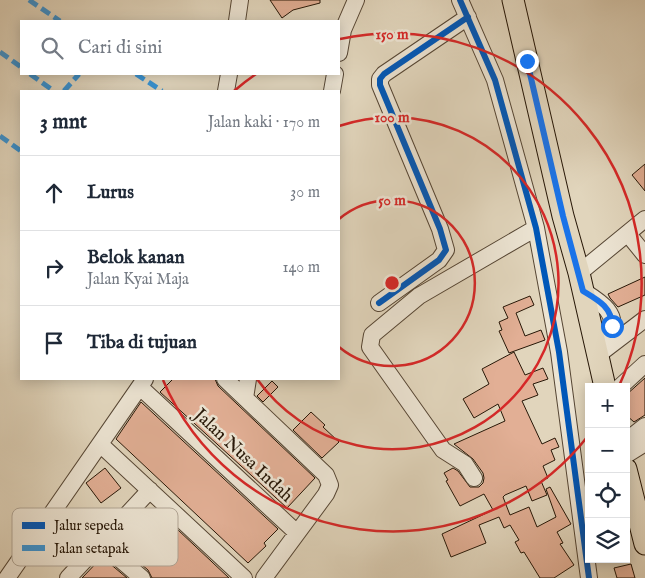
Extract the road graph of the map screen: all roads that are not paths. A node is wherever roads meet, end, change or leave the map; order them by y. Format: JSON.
{"nodes":[{"id":1,"x":240,"y":0,"type":"edge"},
{"id":2,"x":356,"y":0,"type":"edge"},
{"id":3,"x":460,"y":0,"type":"edge"},
{"id":4,"x":513,"y":0,"type":"edge"},
{"id":5,"x":468,"y":17,"type":"junction"},
{"id":6,"x":237,"y":20,"type":"edge"},
{"id":7,"x":341,"y":30,"type":"edge"},
{"id":8,"x":229,"y":75,"type":"edge"},
{"id":9,"x":335,"y":75,"type":"edge"},
{"id":10,"x":226,"y":90,"type":"edge"},
{"id":11,"x":332,"y":90,"type":"edge"},
{"id":12,"x":645,"y":219,"type":"edge"},
{"id":13,"x":536,"y":228,"type":"junction"},
{"id":14,"x":628,"y":234,"type":"junction"},
{"id":15,"x":645,"y":255,"type":"edge"},
{"id":16,"x":581,"y":282,"type":"junction"},
{"id":17,"x":379,"y":304,"type":"dead end"},
{"id":18,"x":645,"y":319,"type":"edge"},
{"id":19,"x":597,"y":352,"type":"junction"},
{"id":20,"x":645,"y":364,"type":"edge"},
{"id":21,"x":227,"y":380,"type":"edge"},
{"id":22,"x":248,"y":380,"type":"edge"},
{"id":23,"x":142,"y":383,"type":"edge"},
{"id":24,"x":604,"y":383,"type":"edge"},
{"id":25,"x":624,"y":383,"type":"edge"},
{"id":26,"x":244,"y":398,"type":"junction"},
{"id":27,"x":645,"y":426,"type":"edge"},
{"id":28,"x":630,"y":439,"type":"edge"},
{"id":29,"x":645,"y":443,"type":"edge"},
{"id":30,"x":100,"y":444,"type":"junction"},
{"id":31,"x":630,"y":452,"type":"edge"},
{"id":32,"x":627,"y":473,"type":"edge"},
{"id":33,"x":583,"y":475,"type":"edge"},
{"id":34,"x":474,"y":478,"type":"dead end"},
{"id":35,"x":150,"y":490,"type":"junction"},
{"id":36,"x":56,"y":508,"type":"edge"},
{"id":37,"x":133,"y":508,"type":"edge"},
{"id":38,"x":169,"y":508,"type":"edge"},
{"id":39,"x":178,"y":516,"type":"edge"},
{"id":40,"x":643,"y":531,"type":"edge"},
{"id":41,"x":297,"y":533,"type":"junction"},
{"id":42,"x":15,"y":566,"type":"edge"},
{"id":43,"x":79,"y":566,"type":"edge"},
{"id":44,"x":128,"y":566,"type":"edge"},
{"id":45,"x":7,"y":578,"type":"edge"},
{"id":46,"x":68,"y":578,"type":"edge"},
{"id":47,"x":142,"y":578,"type":"edge"},
{"id":48,"x":244,"y":578,"type":"edge"},
{"id":49,"x":264,"y":578,"type":"edge"},
{"id":50,"x":589,"y":578,"type":"edge"}],
"edges":[{"from":1,"to":6,"type":"street"},
{"from":2,"to":7,"type":"street"},
{"from":3,"to":5,"type":"street"},
{"from":4,"to":16,"type":"main road"},
{"from":5,"to":13,"type":"street"},
{"from":5,"to":17,"type":"street"},
{"from":8,"to":10,"type":"street"},
{"from":9,"to":11,"type":"street"},
{"from":12,"to":14,"type":"street"},
{"from":13,"to":33,"type":"street"},
{"from":13,"to":34,"type":"street"},
{"from":14,"to":15,"type":"street"},
{"from":14,"to":16,"type":"street"},
{"from":16,"to":19,"type":"main road"},
{"from":18,"to":19,"type":"street"},
{"from":19,"to":24,"type":"main road"},
{"from":20,"to":25,"type":"street"},
{"from":21,"to":26,"type":"street"},
{"from":22,"to":26,"type":"street"},
{"from":23,"to":30,"type":"street"},
{"from":23,"to":41,"type":"street","name":"Jalan Nusa Indah"},
{"from":26,"to":41,"type":"street"},
{"from":27,"to":28,"type":"street"},
{"from":29,"to":31,"type":"street"},
{"from":30,"to":35,"type":"street"},
{"from":30,"to":36,"type":"street"},
{"from":32,"to":40,"type":"main road"},
{"from":33,"to":50,"type":"street"},
{"from":35,"to":37,"type":"street"},
{"from":35,"to":38,"type":"street"},
{"from":39,"to":48,"type":"street"},
{"from":41,"to":49,"type":"street"},
{"from":42,"to":45,"type":"street"},
{"from":43,"to":46,"type":"street"},
{"from":44,"to":47,"type":"street"}]}
